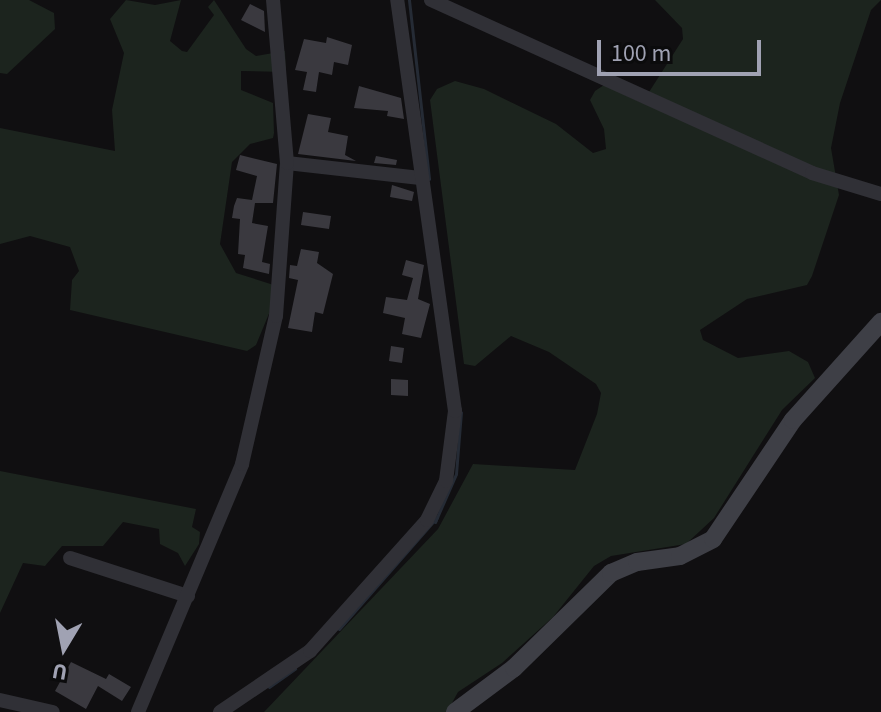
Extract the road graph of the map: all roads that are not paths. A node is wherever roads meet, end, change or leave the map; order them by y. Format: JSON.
{"nodes":[{"id":1,"x":273,"y":0,"type":"edge"},
{"id":2,"x":397,"y":0,"type":"edge"},
{"id":3,"x":431,"y":0,"type":"edge"},
{"id":4,"x":287,"y":163,"type":"junction"},
{"id":5,"x":420,"y":178,"type":"junction"},
{"id":6,"x":881,"y":194,"type":"edge"},
{"id":7,"x":881,"y":322,"type":"edge"},
{"id":8,"x":70,"y":558,"type":"dead end"},
{"id":9,"x":188,"y":596,"type":"junction"},
{"id":10,"x":0,"y":700,"type":"edge"},
{"id":11,"x":53,"y":712,"type":"edge"},
{"id":12,"x":138,"y":712,"type":"edge"},
{"id":13,"x":220,"y":712,"type":"edge"},
{"id":14,"x":455,"y":712,"type":"edge"}],
"edges":[{"from":1,"to":4,"type":"street"},
{"from":2,"to":5,"type":"street"},
{"from":3,"to":6,"type":"street"},
{"from":4,"to":5,"type":"street"},
{"from":4,"to":9,"type":"street"},
{"from":5,"to":13,"type":"street"},
{"from":7,"to":14,"type":"main road"},
{"from":8,"to":9,"type":"street"},
{"from":9,"to":12,"type":"street"},
{"from":10,"to":11,"type":"street"}]}
